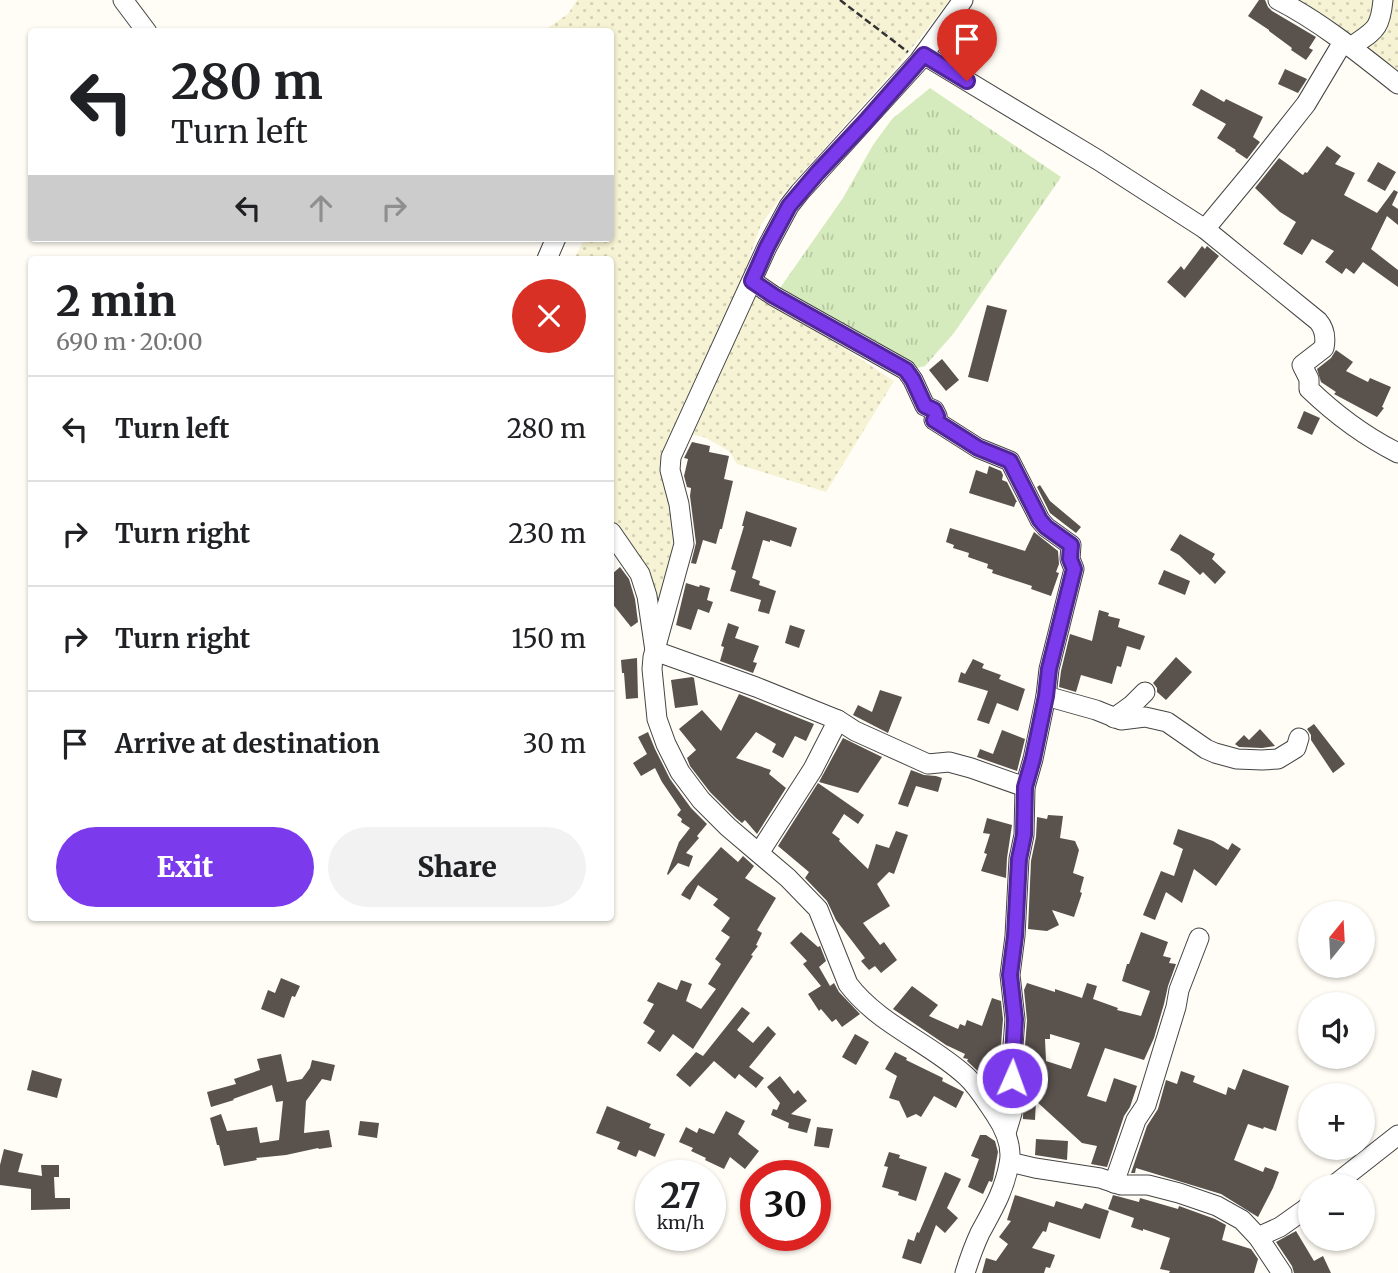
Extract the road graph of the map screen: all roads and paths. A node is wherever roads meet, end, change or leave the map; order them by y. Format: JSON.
{"nodes":[{"id":1,"x":123,"y":0,"type":"edge"},
{"id":2,"x":840,"y":0,"type":"edge"},
{"id":3,"x":963,"y":0,"type":"edge"},
{"id":4,"x":1278,"y":0,"type":"edge"},
{"id":5,"x":1383,"y":0,"type":"edge"},
{"id":6,"x":144,"y":28,"type":"edge"},
{"id":7,"x":1347,"y":45,"type":"junction"},
{"id":8,"x":921,"y":58,"type":"junction"},
{"id":9,"x":1398,"y":84,"type":"edge"},
{"id":10,"x":1205,"y":229,"type":"junction"},
{"id":11,"x":752,"y":281,"type":"junction"},
{"id":12,"x":1398,"y":453,"type":"edge"},
{"id":13,"x":614,"y":536,"type":"edge"},
{"id":14,"x":655,"y":651,"type":"junction"},
{"id":15,"x":1145,"y":692,"type":"dead end"},
{"id":16,"x":1046,"y":696,"type":"junction"},
{"id":17,"x":1114,"y":718,"type":"junction"},
{"id":18,"x":838,"y":720,"type":"junction"},
{"id":19,"x":1299,"y":738,"type":"dead end"},
{"id":20,"x":1025,"y":787,"type":"junction"},
{"id":21,"x":760,"y":853,"type":"junction"},
{"id":22,"x":1199,"y":938,"type":"dead end"},
{"id":23,"x":1006,"y":1133,"type":"junction"},
{"id":24,"x":1398,"y":1135,"type":"edge"},
{"id":25,"x":1010,"y":1162,"type":"junction"},
{"id":26,"x":1348,"y":1174,"type":"edge"},
{"id":27,"x":1114,"y":1182,"type":"junction"},
{"id":28,"x":1298,"y":1214,"type":"edge"},
{"id":29,"x":1258,"y":1237,"type":"junction"},
{"id":30,"x":965,"y":1273,"type":"edge"},
{"id":31,"x":1282,"y":1273,"type":"edge"}],
"edges":[{"from":1,"to":6,"type":"street"},
{"from":2,"to":8,"type":"path"},
{"from":3,"to":8,"type":"street"},
{"from":4,"to":7,"type":"street"},
{"from":5,"to":7,"type":"street"},
{"from":7,"to":9,"type":"street"},
{"from":7,"to":10,"type":"street"},
{"from":8,"to":10,"type":"street"},
{"from":8,"to":11,"type":"street"},
{"from":10,"to":12,"type":"street"},
{"from":11,"to":14,"type":"street"},
{"from":11,"to":16,"type":"street"},
{"from":13,"to":14,"type":"street"},
{"from":14,"to":18,"type":"street"},
{"from":14,"to":21,"type":"street"},
{"from":15,"to":17,"type":"street"},
{"from":16,"to":17,"type":"street"},
{"from":16,"to":20,"type":"street"},
{"from":17,"to":19,"type":"street"},
{"from":18,"to":20,"type":"street"},
{"from":18,"to":21,"type":"street"},
{"from":20,"to":23,"type":"street"},
{"from":21,"to":23,"type":"street"},
{"from":22,"to":27,"type":"street"},
{"from":23,"to":25,"type":"street"},
{"from":24,"to":26,"type":"street"},
{"from":25,"to":27,"type":"street"},
{"from":25,"to":30,"type":"street"},
{"from":27,"to":29,"type":"street"},
{"from":28,"to":29,"type":"street"},
{"from":29,"to":31,"type":"street"}]}
